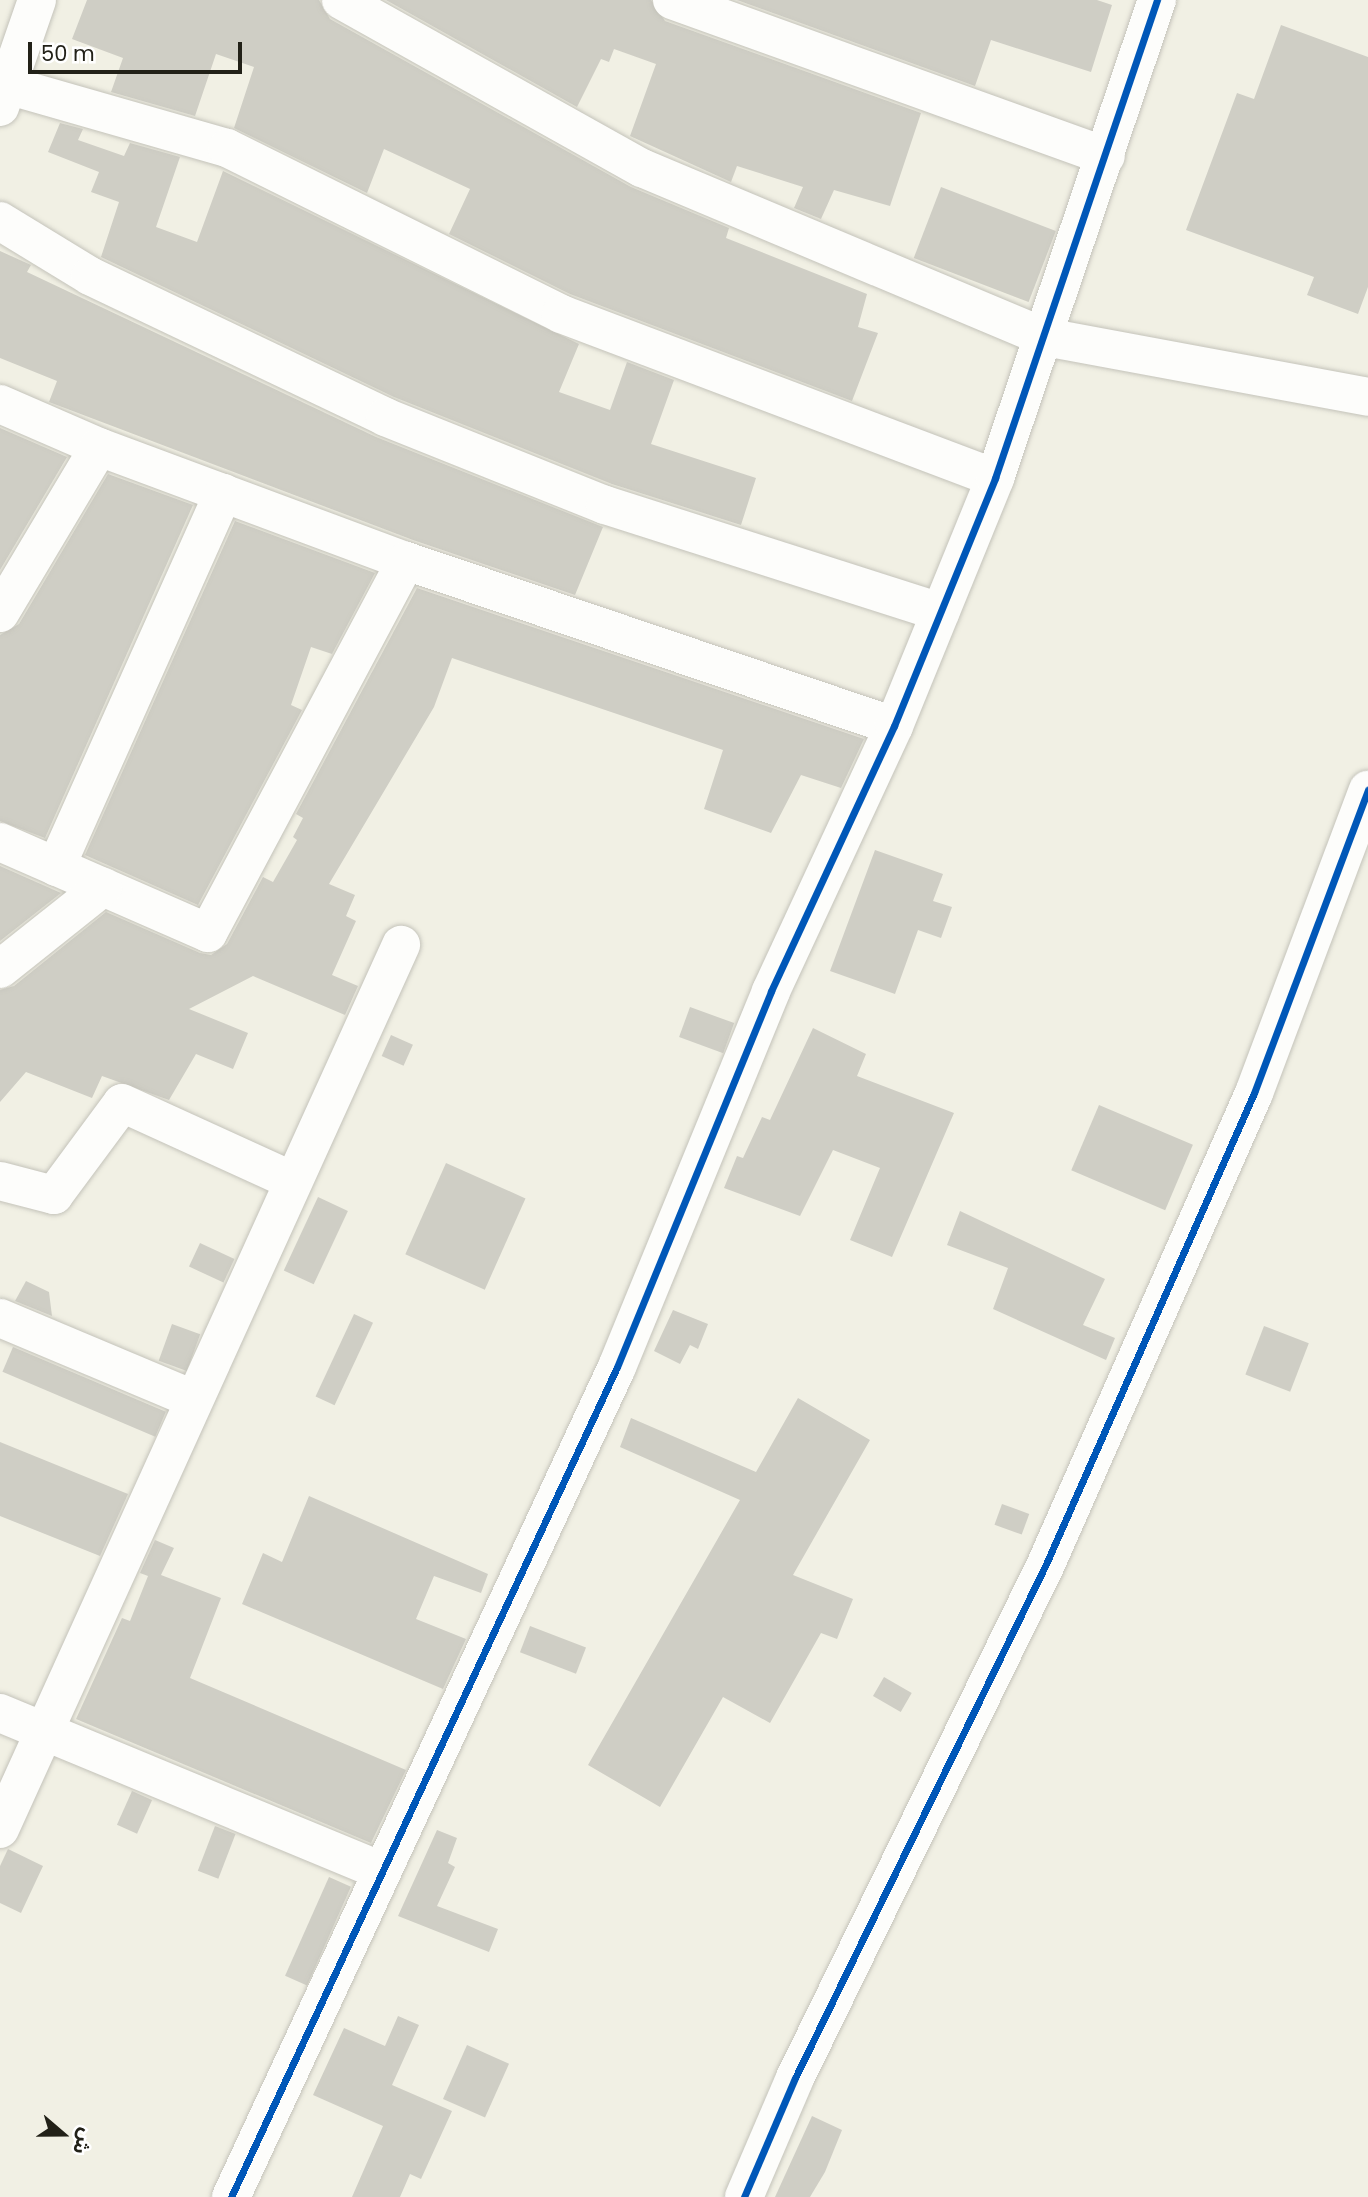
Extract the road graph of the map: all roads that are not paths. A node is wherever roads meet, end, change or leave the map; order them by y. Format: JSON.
{"nodes":[{"id":1,"x":37,"y":0,"type":"edge"},
{"id":2,"x":341,"y":0,"type":"edge"},
{"id":3,"x":672,"y":0,"type":"edge"},
{"id":4,"x":1155,"y":1,"type":"edge"},
{"id":5,"x":3,"y":91,"type":"edge"},
{"id":6,"x":1106,"y":156,"type":"junction"},
{"id":7,"x":0,"y":221,"type":"edge"},
{"id":8,"x":1045,"y":337,"type":"junction"},
{"id":9,"x":1368,"y":397,"type":"edge"},
{"id":10,"x":0,"y":404,"type":"edge"},
{"id":11,"x":99,"y":447,"type":"junction"},
{"id":12,"x":995,"y":478,"type":"junction"},
{"id":13,"x":223,"y":493,"type":"junction"},
{"id":14,"x":406,"y":561,"type":"junction"},
{"id":15,"x":940,"y":611,"type":"junction"},
{"id":16,"x":0,"y":613,"type":"edge"},
{"id":17,"x":894,"y":726,"type":"junction"},
{"id":18,"x":1368,"y":790,"type":"edge"},
{"id":19,"x":0,"y":842,"type":"edge"},
{"id":20,"x":56,"y":867,"type":"junction"},
{"id":21,"x":103,"y":887,"type":"junction"},
{"id":22,"x":401,"y":945,"type":"dead end"},
{"id":23,"x":0,"y":969,"type":"edge"},
{"id":24,"x":0,"y":1181,"type":"edge"},
{"id":25,"x":293,"y":1181,"type":"junction"},
{"id":26,"x":0,"y":1318,"type":"edge"},
{"id":27,"x":193,"y":1399,"type":"junction"},
{"id":28,"x":0,"y":1713,"type":"edge"},
{"id":29,"x":41,"y":1733,"type":"junction"},
{"id":30,"x":0,"y":1829,"type":"edge"},
{"id":31,"x":381,"y":1871,"type":"junction"},
{"id":32,"x":232,"y":2197,"type":"edge"},
{"id":33,"x":744,"y":2197,"type":"edge"}],
"edges":[{"from":1,"to":5,"type":"street"},
{"from":2,"to":8,"type":"street"},
{"from":3,"to":6,"type":"street"},
{"from":4,"to":6,"type":"street"},
{"from":5,"to":12,"type":"street"},
{"from":6,"to":8,"type":"street"},
{"from":7,"to":15,"type":"street"},
{"from":8,"to":9,"type":"street"},
{"from":8,"to":12,"type":"street"},
{"from":10,"to":11,"type":"street"},
{"from":11,"to":13,"type":"street"},
{"from":11,"to":16,"type":"street"},
{"from":12,"to":15,"type":"street"},
{"from":13,"to":14,"type":"street"},
{"from":13,"to":20,"type":"street"},
{"from":14,"to":17,"type":"street"},
{"from":14,"to":21,"type":"street"},
{"from":15,"to":17,"type":"street"},
{"from":17,"to":31,"type":"street"},
{"from":18,"to":33,"type":"street"},
{"from":19,"to":20,"type":"street"},
{"from":20,"to":21,"type":"street"},
{"from":21,"to":23,"type":"street"},
{"from":22,"to":25,"type":"street"},
{"from":24,"to":25,"type":"street"},
{"from":25,"to":27,"type":"street"},
{"from":26,"to":27,"type":"street"},
{"from":27,"to":29,"type":"street"},
{"from":28,"to":29,"type":"street"},
{"from":29,"to":30,"type":"street"},
{"from":29,"to":31,"type":"street"},
{"from":31,"to":32,"type":"street"}]}
